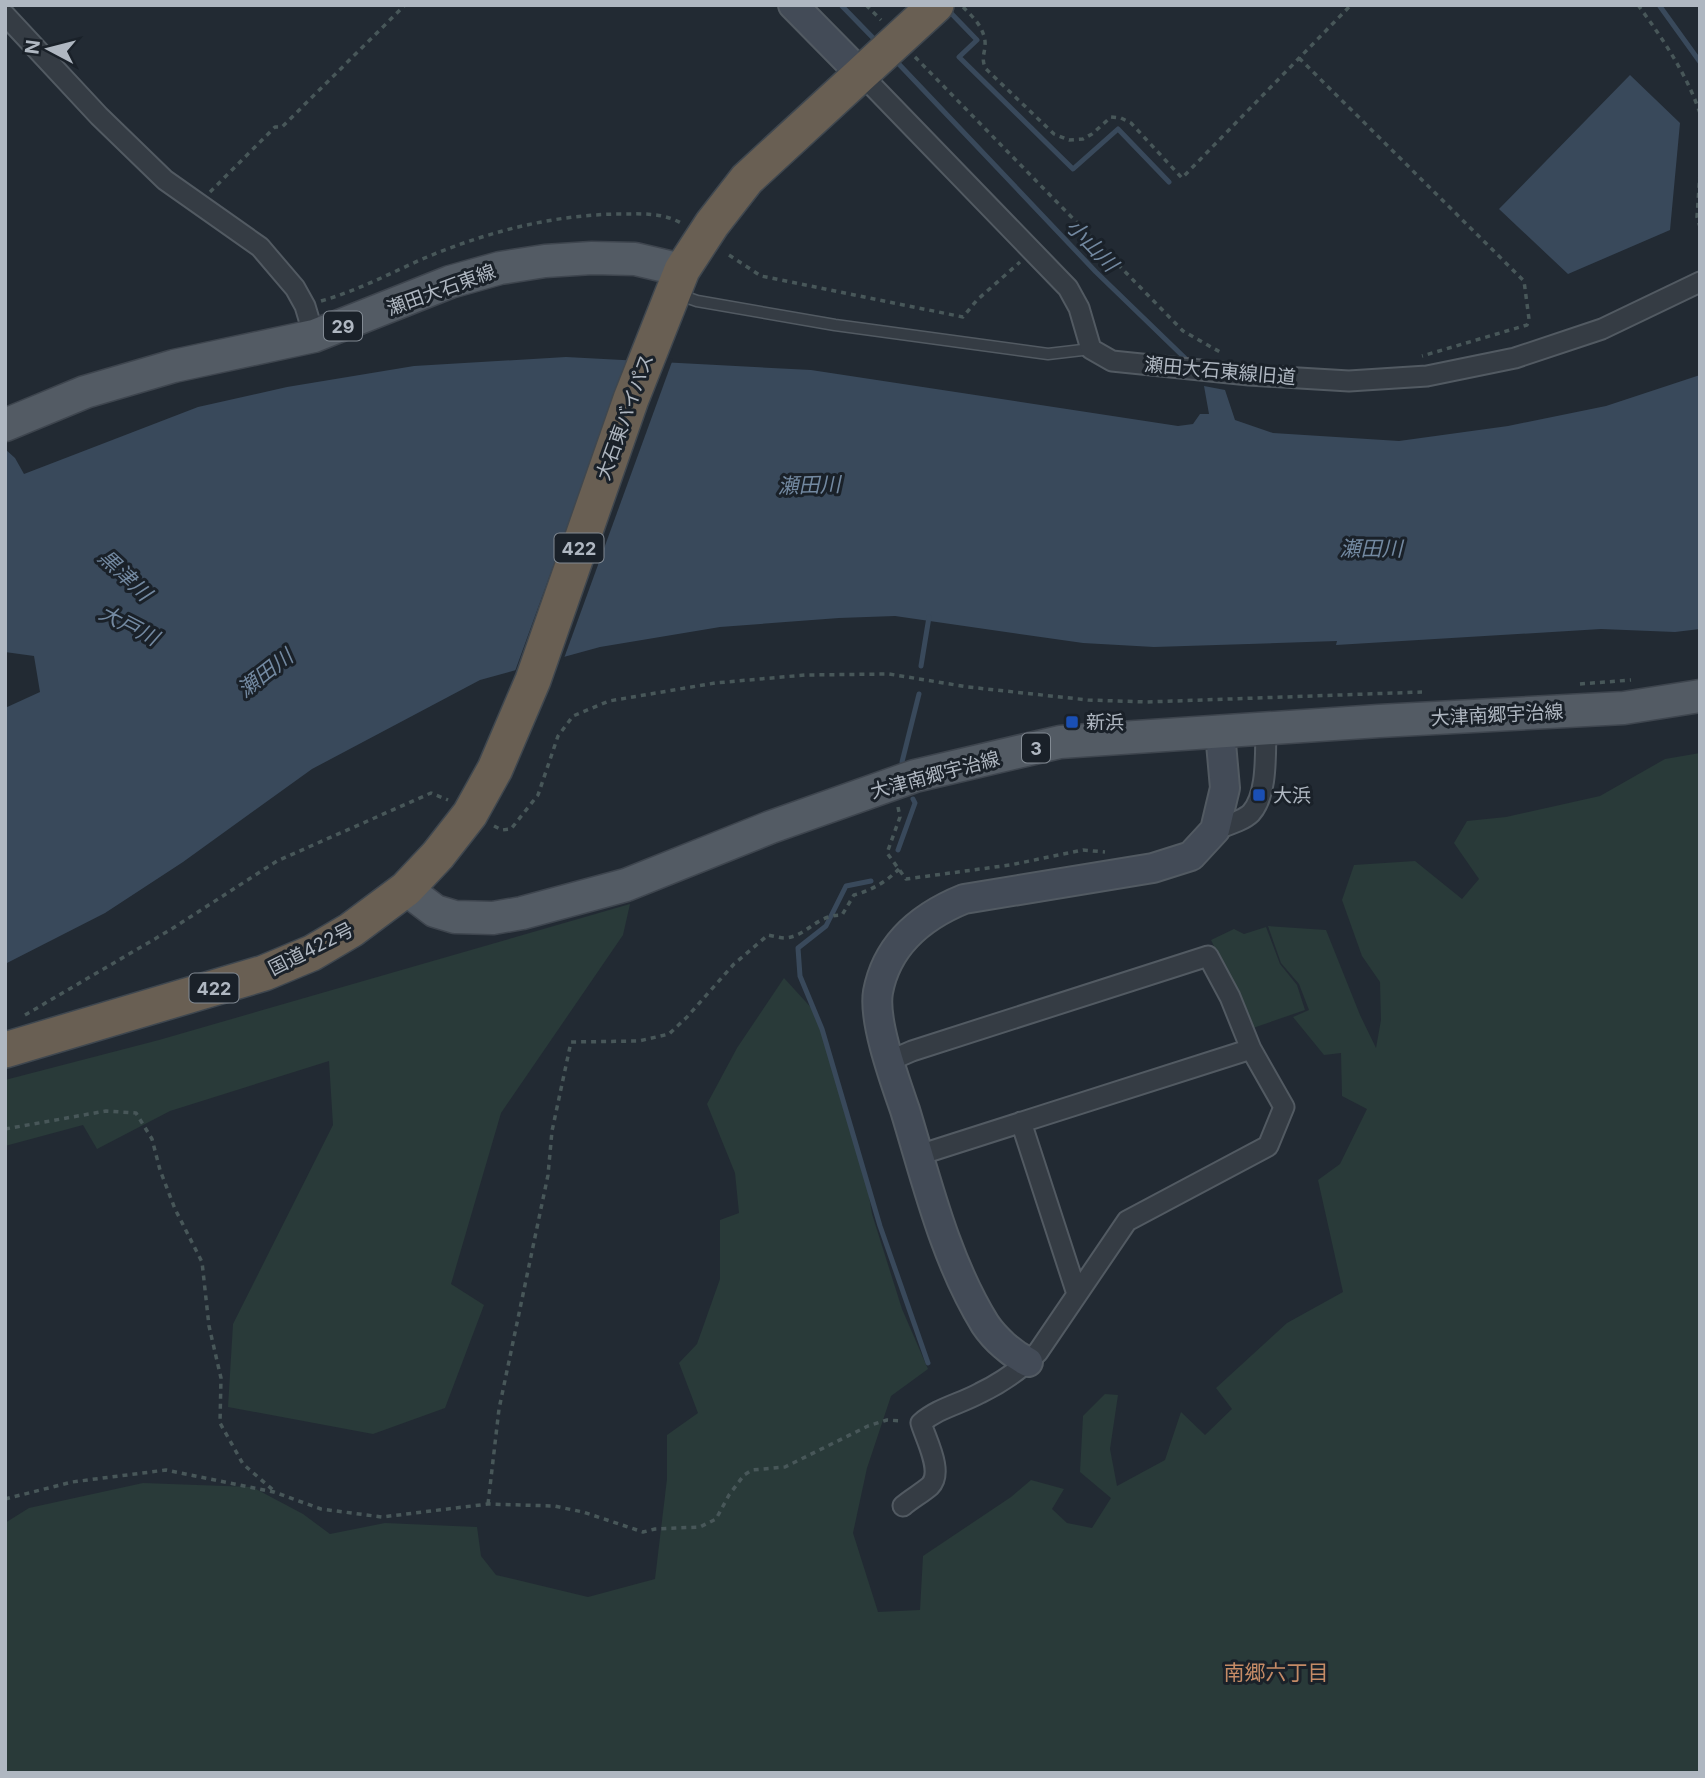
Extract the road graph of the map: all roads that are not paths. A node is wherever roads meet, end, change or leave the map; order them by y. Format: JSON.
{"nodes":[{"id":1,"x":793,"y":5,"type":"edge"},
{"id":2,"x":936,"y":5,"type":"edge"},
{"id":3,"x":5,"y":15,"type":"edge"},
{"id":4,"x":860,"y":73,"type":"junction"},
{"id":5,"x":677,"y":281,"type":"junction"},
{"id":6,"x":1700,"y":282,"type":"edge"},
{"id":7,"x":314,"y":336,"type":"junction"},
{"id":8,"x":1091,"y":349,"type":"junction"},
{"id":9,"x":5,"y":425,"type":"edge"},
{"id":10,"x":1700,"y":696,"type":"edge"},
{"id":11,"x":1266,"y":730,"type":"junction"},
{"id":12,"x":1220,"y":732,"type":"junction"},
{"id":13,"x":1215,"y":830,"type":"junction"},
{"id":14,"x":406,"y":890,"type":"junction"},
{"id":15,"x":1251,"y":1049,"type":"junction"},
{"id":16,"x":5,"y":1050,"type":"edge"},
{"id":17,"x":889,"y":1061,"type":"junction"},
{"id":18,"x":1021,"y":1122,"type":"junction"},
{"id":19,"x":919,"y":1155,"type":"junction"},
{"id":20,"x":1077,"y":1294,"type":"junction"},
{"id":21,"x":1028,"y":1362,"type":"junction"},
{"id":22,"x":903,"y":1506,"type":"dead end"}],
"edges":[{"from":1,"to":4,"type":"street"},
{"from":2,"to":4,"type":"highway","name":"大石東バイパス","number":"422"},
{"from":3,"to":7,"type":"street"},
{"from":4,"to":5,"type":"highway","name":"大石東バイパス","number":"422"},
{"from":4,"to":8,"type":"street"},
{"from":5,"to":7,"type":"main road","name":"瀬田大石東線","number":"29"},
{"from":5,"to":8,"type":"lane"},
{"from":5,"to":14,"type":"highway","name":"大石東バイパス","number":"422"},
{"from":6,"to":8,"type":"street","name":"瀬田大石東線旧道"},
{"from":7,"to":9,"type":"main road","name":"瀬田大石東線","number":"29"},
{"from":10,"to":11,"type":"main road","name":"大津南郷宇治線","number":"3"},
{"from":11,"to":12,"type":"main road","name":"大津南郷宇治線","number":"3"},
{"from":11,"to":13,"type":"street"},
{"from":12,"to":13,"type":"street"},
{"from":12,"to":14,"type":"main road","name":"大津南郷宇治線","number":"3"},
{"from":13,"to":17,"type":"street"},
{"from":14,"to":16,"type":"highway","name":"国道422号","number":"422"},
{"from":15,"to":17,"type":"street"},
{"from":15,"to":18,"type":"street"},
{"from":15,"to":20,"type":"street"},
{"from":17,"to":19,"type":"street"},
{"from":18,"to":19,"type":"street"},
{"from":18,"to":20,"type":"street"},
{"from":19,"to":21,"type":"street"},
{"from":20,"to":21,"type":"street"},
{"from":21,"to":22,"type":"street"}]}
